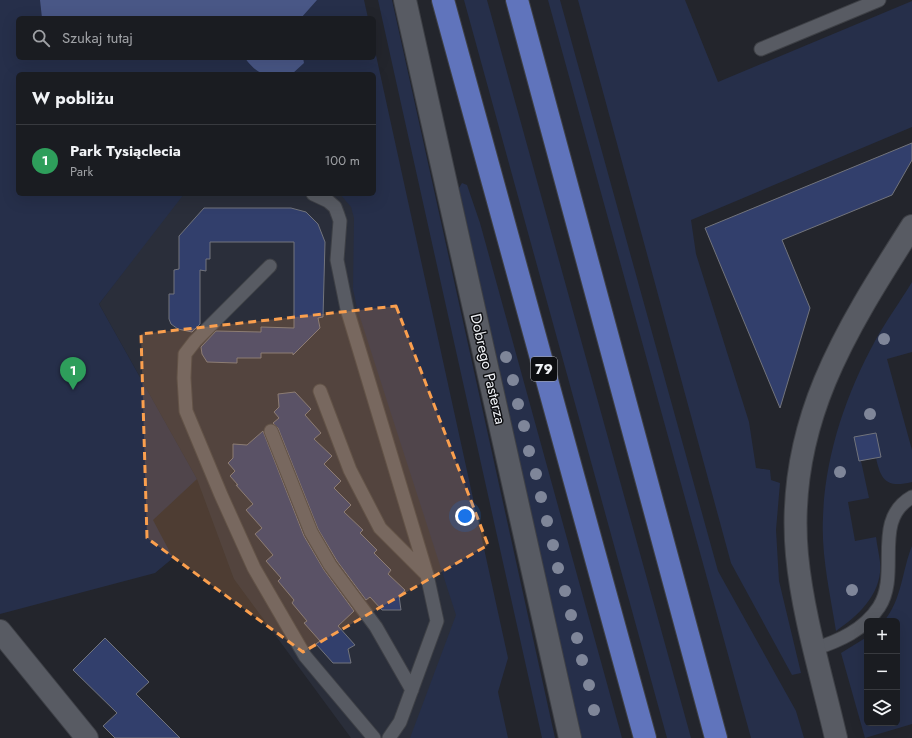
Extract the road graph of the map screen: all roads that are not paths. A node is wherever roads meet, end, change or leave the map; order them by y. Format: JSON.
{"nodes":[{"id":1,"x":405,"y":0,"type":"edge"},
{"id":2,"x":443,"y":0,"type":"edge"},
{"id":3,"x":517,"y":0,"type":"edge"},
{"id":4,"x":879,"y":0,"type":"edge"},
{"id":5,"x":761,"y":49,"type":"dead end"},
{"id":6,"x":317,"y":196,"type":"edge"},
{"id":7,"x":912,"y":226,"type":"edge"},
{"id":8,"x":270,"y":266,"type":"dead end"},
{"id":9,"x":320,"y":391,"type":"dead end"},
{"id":10,"x":271,"y":431,"type":"dead end"},
{"id":11,"x":912,"y":497,"type":"edge"},
{"id":12,"x":427,"y":575,"type":"junction"},
{"id":13,"x":0,"y":631,"type":"edge"},
{"id":14,"x":814,"y":649,"type":"junction"},
{"id":15,"x":412,"y":690,"type":"junction"},
{"id":16,"x":88,"y":738,"type":"edge"},
{"id":17,"x":374,"y":738,"type":"edge"},
{"id":18,"x":389,"y":738,"type":"edge"},
{"id":19,"x":570,"y":738,"type":"edge"},
{"id":20,"x":645,"y":738,"type":"edge"},
{"id":21,"x":716,"y":738,"type":"edge"},
{"id":22,"x":836,"y":738,"type":"edge"}],
"edges":[{"from":1,"to":19,"type":"street","name":"Dobrego Pasterza"},
{"from":2,"to":20,"type":"main road","number":"79"},
{"from":3,"to":21,"type":"main road"},
{"from":4,"to":5,"type":"lane"},
{"from":6,"to":12,"type":"lane"},
{"from":7,"to":14,"type":"street"},
{"from":8,"to":17,"type":"lane"},
{"from":9,"to":12,"type":"lane"},
{"from":10,"to":15,"type":"lane"},
{"from":11,"to":14,"type":"lane"},
{"from":12,"to":15,"type":"lane"},
{"from":13,"to":16,"type":"street"},
{"from":14,"to":22,"type":"street"},
{"from":15,"to":18,"type":"lane"}]}
